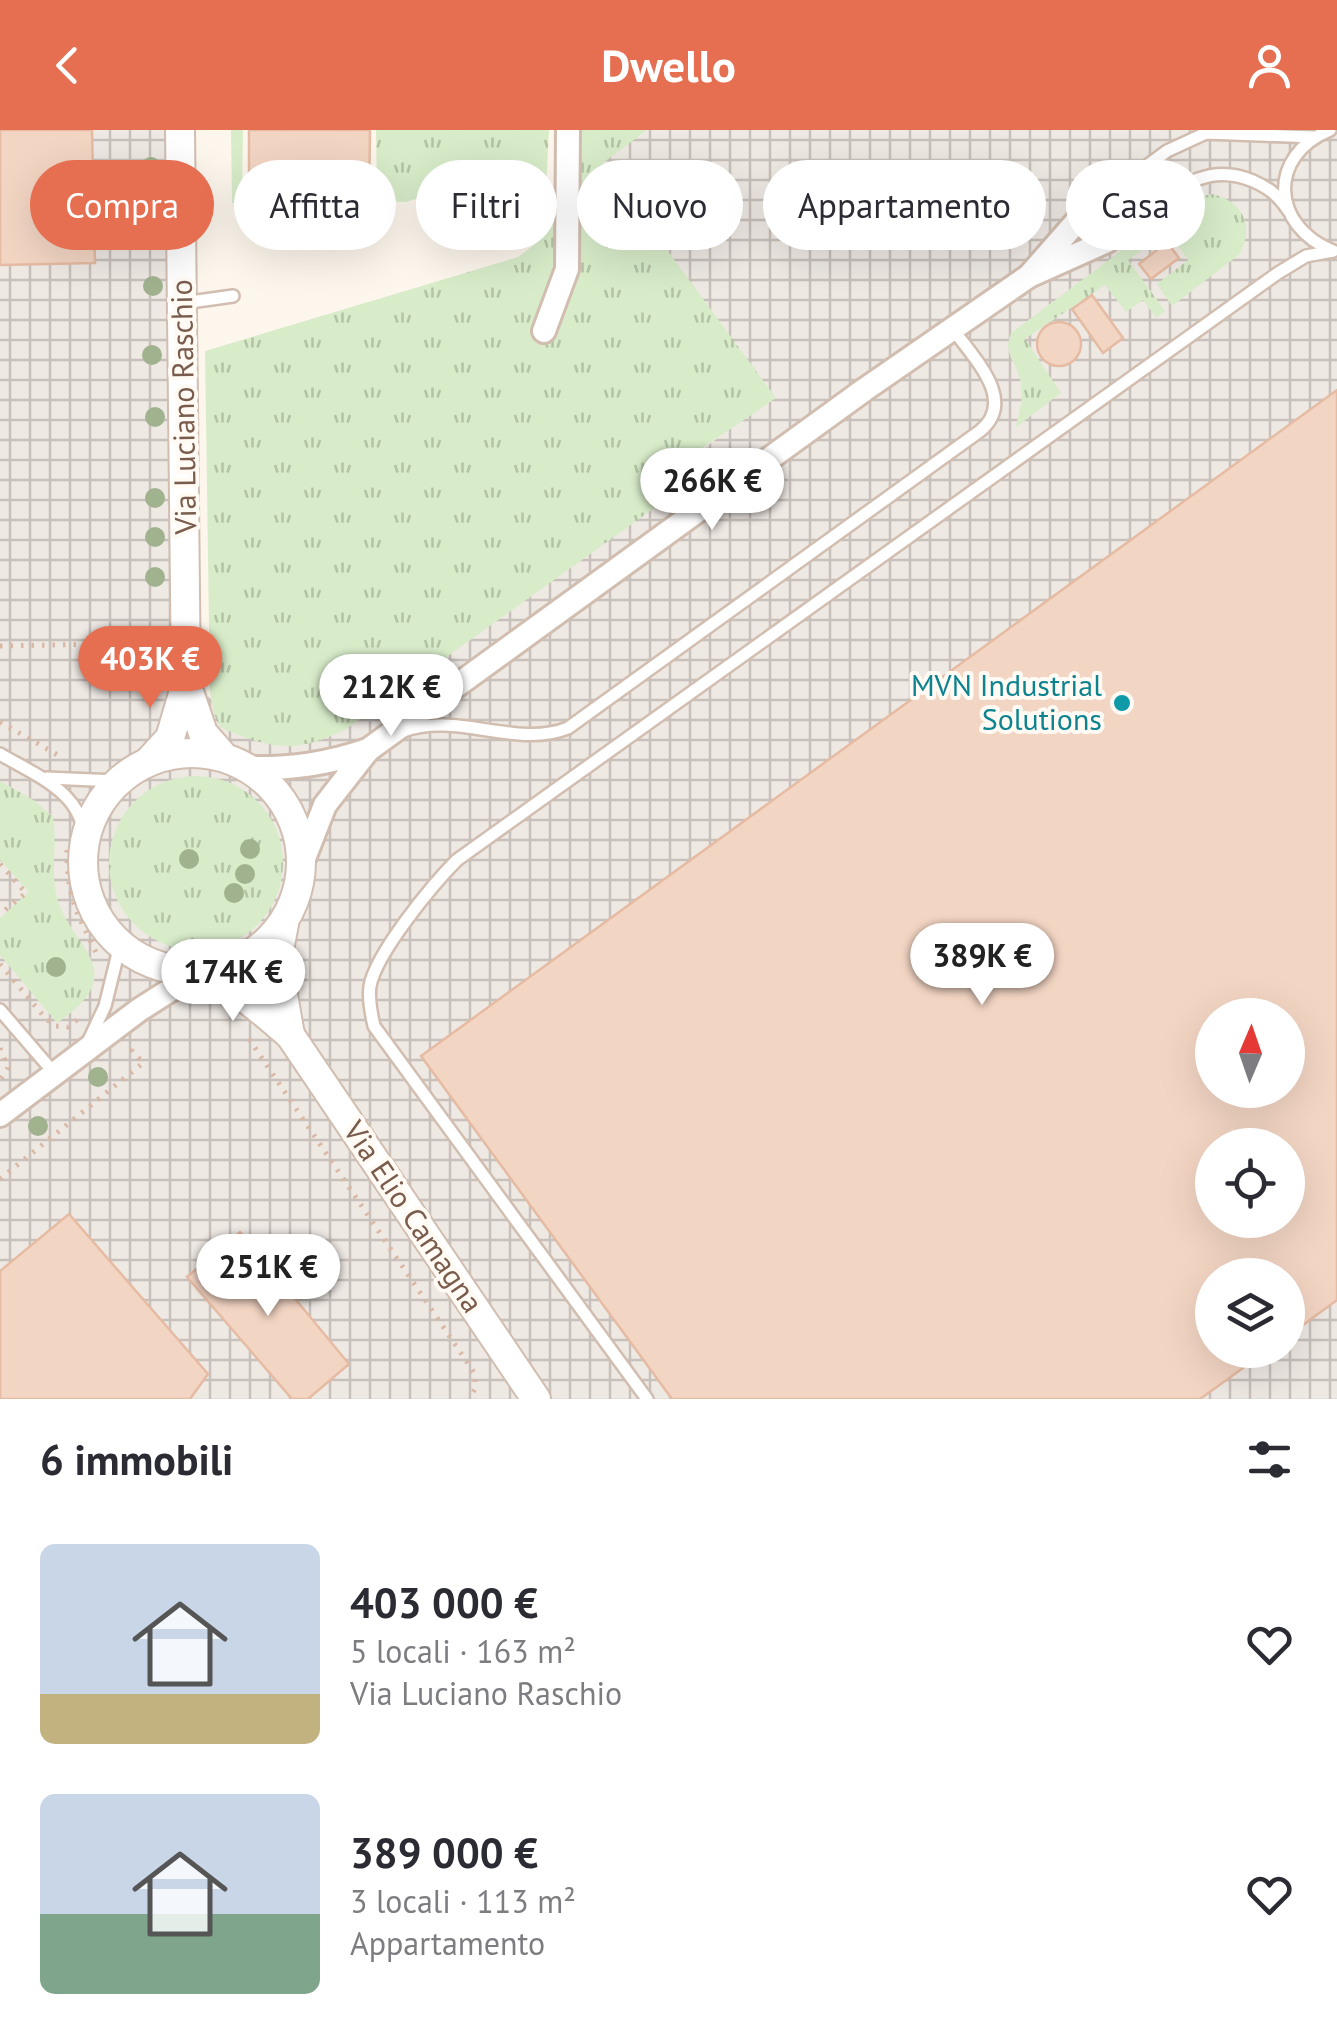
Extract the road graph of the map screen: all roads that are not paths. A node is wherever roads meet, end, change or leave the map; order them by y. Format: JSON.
{"nodes":[{"id":1,"x":180,"y":130,"type":"edge"},
{"id":2,"x":568,"y":130,"type":"edge"},
{"id":3,"x":1330,"y":130,"type":"edge"},
{"id":4,"x":1314,"y":137,"type":"junction"},
{"id":5,"x":1156,"y":160,"type":"edge"},
{"id":6,"x":1205,"y":177,"type":"edge"},
{"id":7,"x":1288,"y":210,"type":"junction"},
{"id":8,"x":1066,"y":234,"type":"edge"},
{"id":9,"x":1087,"y":250,"type":"edge"},
{"id":10,"x":1335,"y":251,"type":"edge"},
{"id":11,"x":1029,"y":276,"type":"junction"},
{"id":12,"x":233,"y":296,"type":"dead end"},
{"id":13,"x":183,"y":303,"type":"junction"},
{"id":14,"x":953,"y":328,"type":"junction"},
{"id":15,"x":544,"y":331,"type":"dead end"},
{"id":16,"x":186,"y":684,"type":"junction"},
{"id":17,"x":376,"y":744,"type":"junction"},
{"id":18,"x":0,"y":754,"type":"edge"},
{"id":19,"x":149,"y":761,"type":"junction"},
{"id":20,"x":236,"y":762,"type":"junction"},
{"id":21,"x":38,"y":776,"type":"junction"},
{"id":22,"x":117,"y":781,"type":"junction"},
{"id":23,"x":75,"y":840,"type":"junction"},
{"id":24,"x":303,"y":861,"type":"junction"},
{"id":25,"x":284,"y":923,"type":"junction"},
{"id":26,"x":120,"y":945,"type":"junction"},
{"id":27,"x":194,"y":974,"type":"junction"},
{"id":28,"x":0,"y":1010,"type":"edge"},
{"id":29,"x":290,"y":1035,"type":"junction"},
{"id":30,"x":81,"y":1056,"type":"junction"},
{"id":31,"x":55,"y":1074,"type":"junction"},
{"id":32,"x":0,"y":1115,"type":"edge"},
{"id":33,"x":536,"y":1399,"type":"edge"},
{"id":34,"x":647,"y":1399,"type":"edge"}],
"edges":[{"from":1,"to":13,"type":"street","name":"Via Luciano Raschio"},
{"from":2,"to":15,"type":"street"},
{"from":3,"to":4,"type":"lane"},
{"from":4,"to":5,"type":"lane"},
{"from":4,"to":7,"type":"lane"},
{"from":6,"to":7,"type":"lane"},
{"from":7,"to":10,"type":"lane"},
{"from":8,"to":11,"type":"street"},
{"from":9,"to":11,"type":"street"},
{"from":10,"to":34,"type":"lane"},
{"from":11,"to":14,"type":"street"},
{"from":12,"to":13,"type":"lane"},
{"from":13,"to":16,"type":"street","name":"Via Luciano Raschio"},
{"from":14,"to":17,"type":"street"},
{"from":14,"to":17,"type":"lane"},
{"from":16,"to":19,"type":"street","name":"Via Luciano Raschio"},
{"from":16,"to":20,"type":"street","name":"Via Luciano Raschio"},
{"from":17,"to":20,"type":"street"},
{"from":17,"to":24,"type":"street"},
{"from":18,"to":21,"type":"lane"},
{"from":19,"to":20,"type":"street","name":"Via Luciano Raschio"},
{"from":19,"to":22,"type":"street","name":"Via Luciano Raschio"},
{"from":20,"to":24,"type":"street","name":"Via Luciano Raschio"},
{"from":21,"to":22,"type":"lane"},
{"from":21,"to":23,"type":"lane"},
{"from":22,"to":23,"type":"street","name":"Via Luciano Raschio"},
{"from":23,"to":26,"type":"street","name":"Via Luciano Raschio"},
{"from":24,"to":25,"type":"street","name":"Via Luciano Raschio"},
{"from":25,"to":27,"type":"street","name":"Via Luciano Raschio"},
{"from":25,"to":29,"type":"street","name":"Via Elio Camagna"},
{"from":26,"to":27,"type":"street","name":"Via Luciano Raschio"},
{"from":26,"to":30,"type":"lane"},
{"from":27,"to":29,"type":"street","name":"Via Elio Camagna"},
{"from":27,"to":30,"type":"street"},
{"from":28,"to":31,"type":"lane"},
{"from":29,"to":33,"type":"street","name":"Via Elio Camagna"},
{"from":30,"to":31,"type":"street"},
{"from":31,"to":32,"type":"street"}]}
